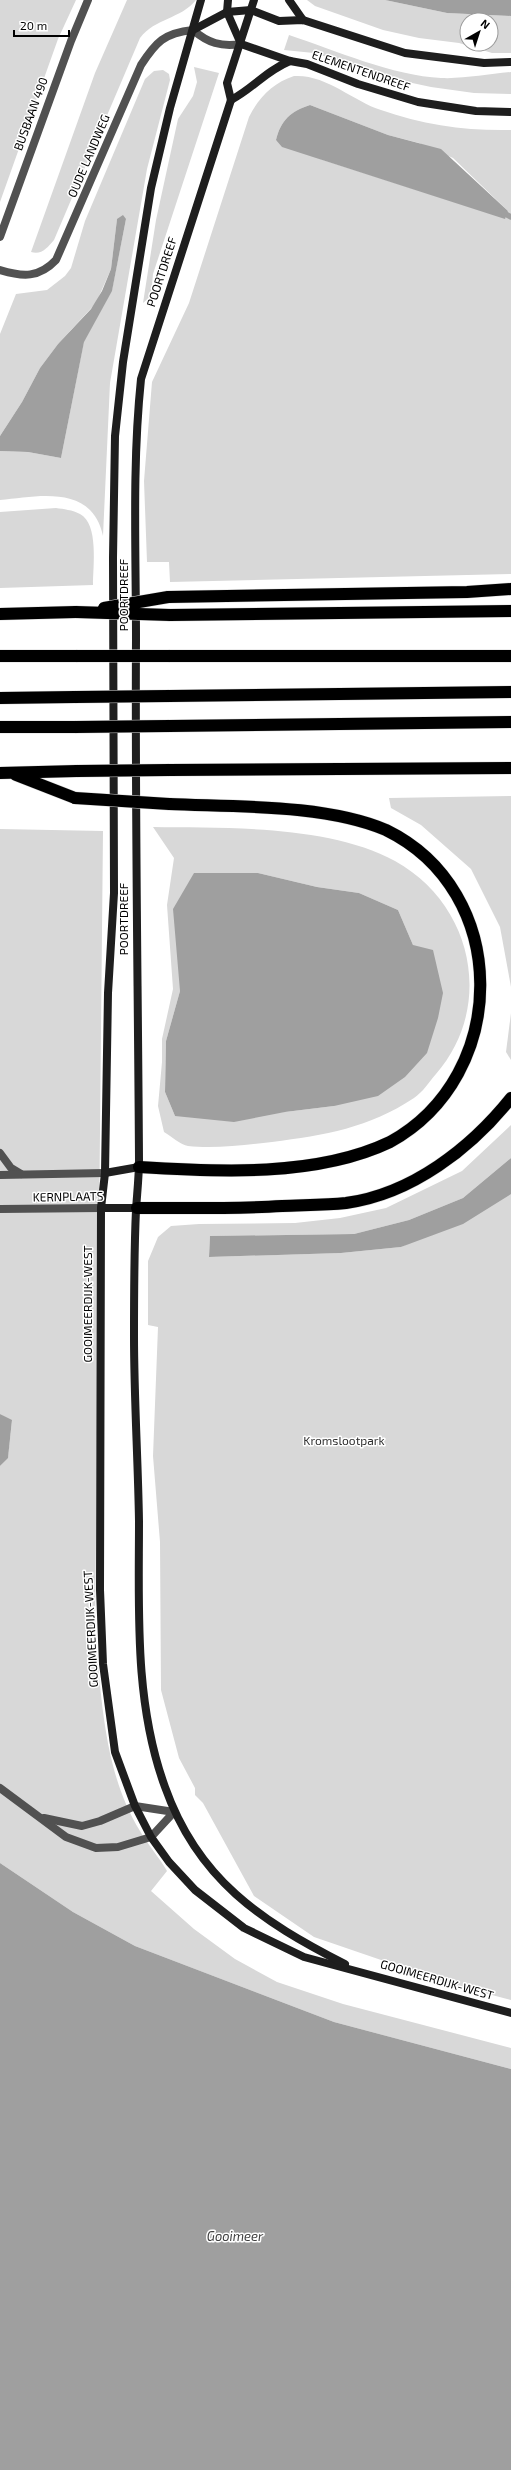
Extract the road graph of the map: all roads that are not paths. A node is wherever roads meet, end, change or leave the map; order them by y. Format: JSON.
{"nodes":[{"id":1,"x":88,"y":0,"type":"edge"},
{"id":2,"x":201,"y":0,"type":"edge"},
{"id":3,"x":228,"y":0,"type":"edge"},
{"id":4,"x":254,"y":0,"type":"edge"},
{"id":5,"x":289,"y":0,"type":"edge"},
{"id":6,"x":251,"y":10,"type":"junction"},
{"id":7,"x":227,"y":12,"type":"junction"},
{"id":8,"x":302,"y":20,"type":"junction"},
{"id":9,"x":193,"y":30,"type":"junction"},
{"id":10,"x":241,"y":44,"type":"junction"},
{"id":11,"x":290,"y":61,"type":"junction"},
{"id":12,"x":511,"y":62,"type":"edge"},
{"id":13,"x":231,"y":100,"type":"junction"},
{"id":14,"x":511,"y":112,"type":"edge"},
{"id":15,"x":0,"y":236,"type":"edge"},
{"id":16,"x":0,"y":270,"type":"edge"},
{"id":17,"x":511,"y":589,"type":"edge"},
{"id":18,"x":511,"y":611,"type":"edge"},
{"id":19,"x":76,"y":612,"type":"junction"},
{"id":20,"x":0,"y":614,"type":"edge"},
{"id":21,"x":0,"y":656,"type":"edge"},
{"id":22,"x":511,"y":656,"type":"edge"},
{"id":23,"x":511,"y":692,"type":"edge"},
{"id":24,"x":0,"y":698,"type":"edge"},
{"id":25,"x":511,"y":722,"type":"edge"},
{"id":26,"x":0,"y":728,"type":"edge"},
{"id":27,"x":511,"y":768,"type":"edge"},
{"id":28,"x":5,"y":773,"type":"edge"},
{"id":29,"x":480,"y":921,"type":"dead end"},
{"id":30,"x":476,"y":1061,"type":"dead end"},
{"id":31,"x":511,"y":1098,"type":"edge"},
{"id":32,"x":0,"y":1153,"type":"edge"},
{"id":33,"x":139,"y":1167,"type":"junction"},
{"id":34,"x":105,"y":1173,"type":"junction"},
{"id":35,"x":21,"y":1174,"type":"junction"},
{"id":36,"x":0,"y":1175,"type":"edge"},
{"id":37,"x":101,"y":1208,"type":"junction"},
{"id":38,"x":136,"y":1208,"type":"junction"},
{"id":39,"x":0,"y":1209,"type":"edge"},
{"id":40,"x":0,"y":1788,"type":"edge"},
{"id":41,"x":135,"y":1806,"type":"junction"},
{"id":42,"x":174,"y":1812,"type":"junction"},
{"id":43,"x":42,"y":1818,"type":"junction"},
{"id":44,"x":151,"y":1837,"type":"junction"},
{"id":45,"x":356,"y":1970,"type":"junction"},
{"id":46,"x":511,"y":2013,"type":"edge"}],
"edges":[{"from":1,"to":15,"type":"street","name":"BUSBAAN 490"},
{"from":2,"to":9,"type":"main road","name":"POORTDREEF"},
{"from":3,"to":7,"type":"main road"},
{"from":4,"to":6,"type":"main road","name":"POORTDREEF"},
{"from":5,"to":8,"type":"main road"},
{"from":6,"to":7,"type":"main road"},
{"from":6,"to":8,"type":"main road"},
{"from":6,"to":10,"type":"main road","name":"POORTDREEF"},
{"from":7,"to":9,"type":"main road"},
{"from":7,"to":10,"type":"main road"},
{"from":8,"to":12,"type":"main road"},
{"from":9,"to":10,"type":"street"},
{"from":9,"to":16,"type":"street","name":"OUDE LANDWEG"},
{"from":9,"to":34,"type":"main road","name":"POORTDREEF"},
{"from":10,"to":11,"type":"main road","name":"ELEMENTENDREEF"},
{"from":10,"to":13,"type":"main road","name":"POORTDREEF"},
{"from":11,"to":13,"type":"main road"},
{"from":11,"to":14,"type":"main road","name":"ELEMENTENDREEF"},
{"from":13,"to":33,"type":"main road","name":"POORTDREEF"},
{"from":17,"to":19,"type":"highway","bridge":true},
{"from":18,"to":19,"type":"highway","bridge":true},
{"from":19,"to":20,"type":"highway"},
{"from":21,"to":22,"type":"highway","bridge":true},
{"from":23,"to":24,"type":"highway","bridge":true},
{"from":25,"to":26,"type":"highway","bridge":true},
{"from":27,"to":28,"type":"highway","bridge":true},
{"from":28,"to":29,"type":"highway","bridge":true},
{"from":30,"to":33,"type":"highway"},
{"from":31,"to":38,"type":"highway"},
{"from":32,"to":35,"type":"street"},
{"from":33,"to":34,"type":"main road","name":"KERNPLAATS"},
{"from":33,"to":38,"type":"main road","name":"POORTDREEF"},
{"from":34,"to":35,"type":"street","name":"KERNPLAATS"},
{"from":34,"to":37,"type":"main road","name":"POORTDREEF"},
{"from":35,"to":36,"type":"street","name":"KERNPLAATS"},
{"from":37,"to":38,"type":"main road","name":"KERNPLAATS"},
{"from":37,"to":39,"type":"street","name":"KERNPLAATS"},
{"from":37,"to":41,"type":"main road","name":"GOOIMEERDIJK-WEST"},
{"from":38,"to":42,"type":"main road","name":"GOOIMEERDIJK-WEST"},
{"from":40,"to":43,"type":"street"},
{"from":41,"to":42,"type":"street"},
{"from":41,"to":43,"type":"street"},
{"from":41,"to":44,"type":"main road","name":"GOOIMEERDIJK-WEST"},
{"from":42,"to":44,"type":"street"},
{"from":42,"to":45,"type":"main road","name":"GOOIMEERDIJK-WEST"},
{"from":43,"to":44,"type":"street"},
{"from":44,"to":45,"type":"main road","name":"GOOIMEERDIJK-WEST"},
{"from":45,"to":46,"type":"main road","name":"GOOIMEERDIJK-WEST"}]}
